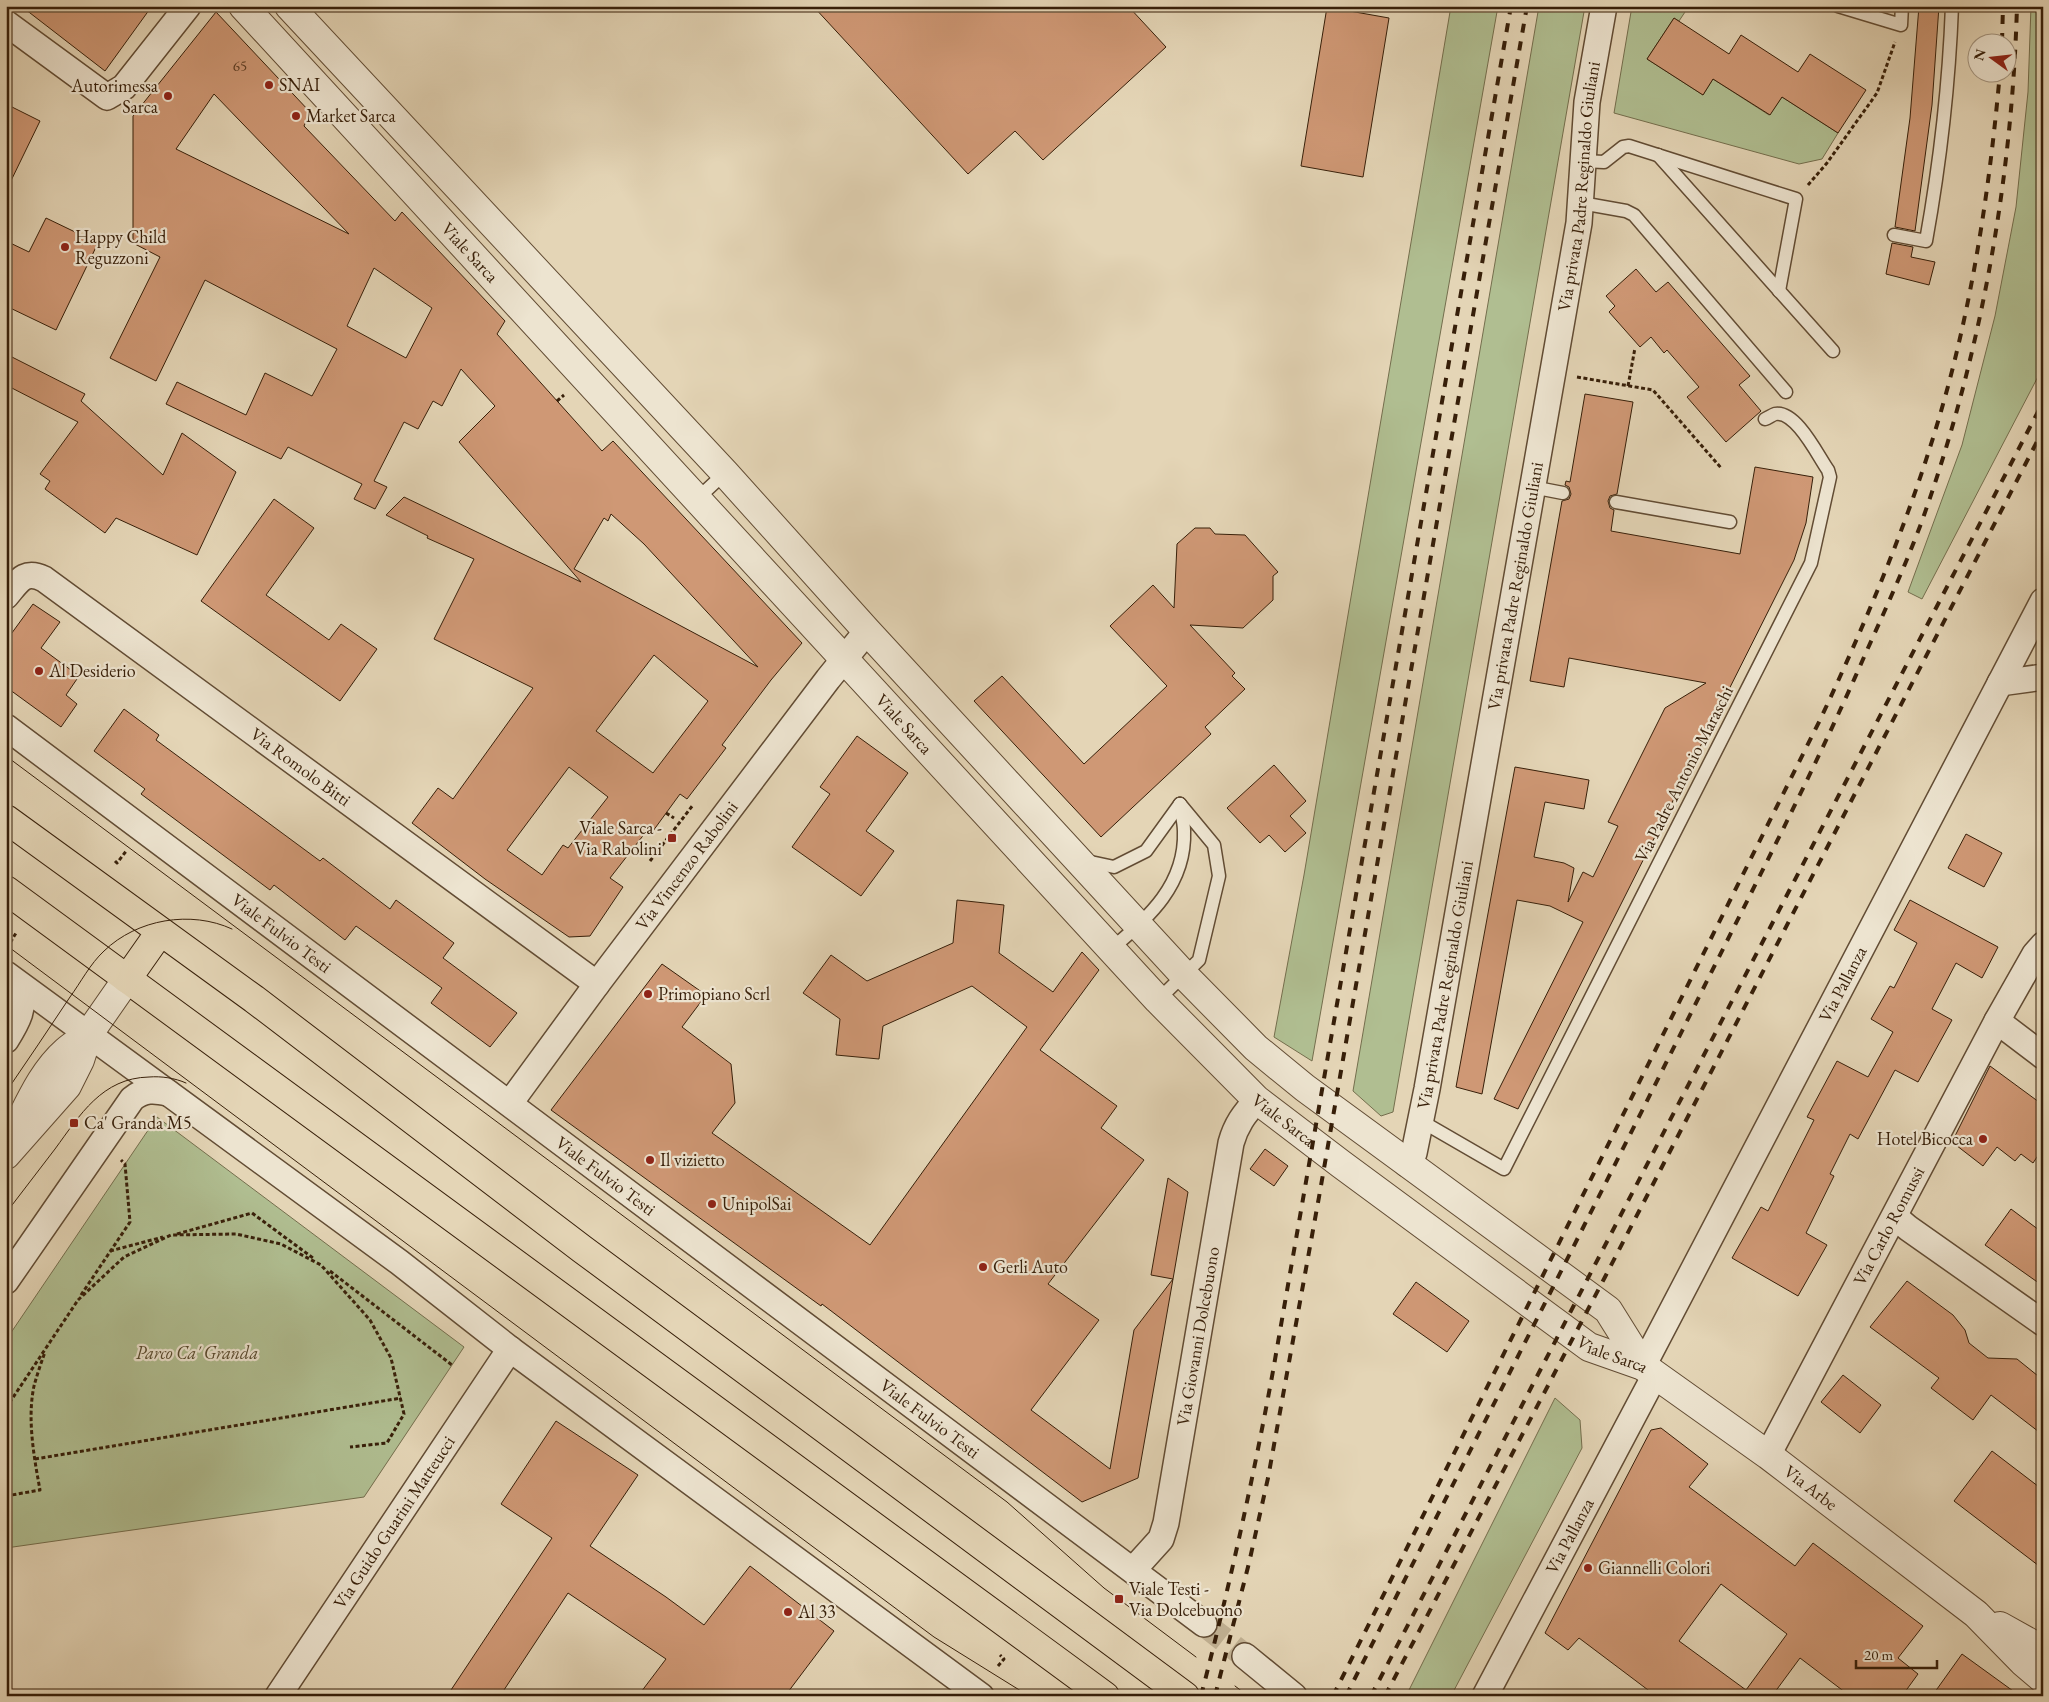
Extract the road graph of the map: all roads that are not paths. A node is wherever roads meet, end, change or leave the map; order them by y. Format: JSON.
{"nodes":[{"id":1,"x":188,"y":6,"type":"edge"},
{"id":2,"x":243,"y":6,"type":"edge"},
{"id":3,"x":289,"y":6,"type":"edge"},
{"id":4,"x":1604,"y":6,"type":"edge"},
{"id":5,"x":1838,"y":6,"type":"edge"},
{"id":6,"x":1902,"y":6,"type":"edge"},
{"id":7,"x":1952,"y":6,"type":"edge"},
{"id":8,"x":6,"y":23,"type":"edge"},
{"id":9,"x":1658,"y":154,"type":"junction"},
{"id":10,"x":1583,"y":161,"type":"junction"},
{"id":11,"x":1581,"y":203,"type":"junction"},
{"id":12,"x":1894,"y":235,"type":"dead end"},
{"id":13,"x":1779,"y":291,"type":"junction"},
{"id":14,"x":1833,"y":351,"type":"dead end"},
{"id":15,"x":1786,"y":392,"type":"dead end"},
{"id":16,"x":1764,"y":419,"type":"dead end"},
{"id":17,"x":725,"y":473,"type":"junction"},
{"id":18,"x":1532,"y":487,"type":"junction"},
{"id":19,"x":1563,"y":493,"type":"dead end"},
{"id":20,"x":697,"y":500,"type":"junction"},
{"id":21,"x":1616,"y":502,"type":"dead end"},
{"id":22,"x":1730,"y":522,"type":"dead end"},
{"id":23,"x":6,"y":596,"type":"edge"},
{"id":24,"x":2043,"y":601,"type":"edge"},
{"id":25,"x":867,"y":631,"type":"junction"},
{"id":26,"x":844,"y":660,"type":"junction"},
{"id":27,"x":2043,"y":677,"type":"edge"},
{"id":28,"x":2000,"y":683,"type":"junction"},
{"id":29,"x":6,"y":727,"type":"edge"},
{"id":30,"x":1180,"y":804,"type":"junction"},
{"id":31,"x":6,"y":819,"type":"edge"},
{"id":32,"x":1080,"y":860,"type":"junction"},
{"id":33,"x":6,"y":890,"type":"edge"},
{"id":34,"x":1140,"y":926,"type":"junction"},
{"id":35,"x":160,"y":932,"type":"junction"},
{"id":36,"x":2042,"y":946,"type":"edge"},
{"id":37,"x":1111,"y":949,"type":"junction"},
{"id":38,"x":1185,"y":976,"type":"junction"},
{"id":39,"x":128,"y":979,"type":"junction"},
{"id":40,"x":14,"y":980,"type":"edge"},
{"id":41,"x":597,"y":984,"type":"junction"},
{"id":42,"x":1158,"y":1000,"type":"junction"},
{"id":43,"x":1998,"y":1021,"type":"junction"},
{"id":44,"x":88,"y":1035,"type":"junction"},
{"id":45,"x":6,"y":1040,"type":"edge"},
{"id":46,"x":2043,"y":1056,"type":"edge"},
{"id":47,"x":168,"y":1093,"type":"junction"},
{"id":48,"x":1256,"y":1100,"type":"junction"},
{"id":49,"x":510,"y":1103,"type":"junction"},
{"id":50,"x":1421,"y":1121,"type":"junction"},
{"id":51,"x":6,"y":1148,"type":"edge"},
{"id":52,"x":6,"y":1155,"type":"edge"},
{"id":53,"x":1407,"y":1164,"type":"junction"},
{"id":54,"x":1895,"y":1217,"type":"junction"},
{"id":55,"x":6,"y":1281,"type":"edge"},
{"id":56,"x":2043,"y":1323,"type":"edge"},
{"id":57,"x":510,"y":1349,"type":"junction"},
{"id":58,"x":1649,"y":1371,"type":"junction"},
{"id":59,"x":1768,"y":1455,"type":"junction"},
{"id":60,"x":1133,"y":1570,"type":"junction"},
{"id":61,"x":1976,"y":1614,"type":"junction"},
{"id":62,"x":1204,"y":1624,"type":"tunnel mouth"},
{"id":63,"x":2043,"y":1650,"type":"edge"},
{"id":64,"x":1245,"y":1656,"type":"tunnel mouth"},
{"id":65,"x":2043,"y":1679,"type":"edge"},
{"id":66,"x":278,"y":1696,"type":"edge"},
{"id":67,"x":981,"y":1696,"type":"edge"},
{"id":68,"x":1105,"y":1696,"type":"edge"},
{"id":69,"x":1185,"y":1696,"type":"edge"},
{"id":70,"x":1294,"y":1696,"type":"edge"},
{"id":71,"x":1485,"y":1696,"type":"edge"}],
"edges":[{"from":1,"to":8,"type":"street"},
{"from":2,"to":20,"type":"street","name":"Viale Sarca"},
{"from":3,"to":17,"type":"street","name":"Viale Sarca"},
{"from":4,"to":10,"type":"street","name":"Via privata Padre Reginaldo Giuliani"},
{"from":5,"to":6,"type":"lane"},
{"from":7,"to":12,"type":"lane"},
{"from":9,"to":10,"type":"lane"},
{"from":9,"to":13,"type":"lane"},
{"from":9,"to":13,"type":"lane"},
{"from":10,"to":11,"type":"street","name":"Via privata Padre Reginaldo Giuliani"},
{"from":11,"to":15,"type":"lane"},
{"from":11,"to":18,"type":"street","name":"Via privata Padre Reginaldo Giuliani"},
{"from":13,"to":14,"type":"lane"},
{"from":16,"to":50,"type":"lane","name":"Via Padre Antonio Maraschi"},
{"from":17,"to":20,"type":"lane"},
{"from":17,"to":25,"type":"street","name":"Viale Sarca"},
{"from":18,"to":19,"type":"lane"},
{"from":18,"to":50,"type":"street","name":"Via privata Padre Reginaldo Giuliani"},
{"from":20,"to":26,"type":"street","name":"Viale Sarca"},
{"from":21,"to":22,"type":"lane"},
{"from":23,"to":41,"type":"street","name":"Via Romolo Bitti"},
{"from":24,"to":28,"type":"street","name":"Via Pallanza"},
{"from":25,"to":26,"type":"street","name":"Via Vincenzo Rabolini"},
{"from":25,"to":32,"type":"street","name":"Viale Sarca"},
{"from":26,"to":37,"type":"street","name":"Viale Sarca"},
{"from":26,"to":41,"type":"street","name":"Via Vincenzo Rabolini"},
{"from":27,"to":28,"type":"street"},
{"from":28,"to":58,"type":"street","name":"Via Pallanza"},
{"from":29,"to":49,"type":"street","name":"Viale Fulvio Testi"},
{"from":30,"to":32,"type":"lane"},
{"from":30,"to":34,"type":"lane"},
{"from":30,"to":38,"type":"lane"},
{"from":31,"to":35,"type":"main road"},
{"from":32,"to":34,"type":"street","name":"Viale Sarca"},
{"from":33,"to":39,"type":"main road"},
{"from":34,"to":37,"type":"lane"},
{"from":34,"to":38,"type":"street","name":"Viale Sarca"},
{"from":35,"to":39,"type":"main road"},
{"from":35,"to":69,"type":"main road"},
{"from":36,"to":43,"type":"street","name":"Via Carlo Romussi"},
{"from":37,"to":42,"type":"street","name":"Viale Sarca"},
{"from":38,"to":42,"type":"lane"},
{"from":38,"to":53,"type":"street","name":"Viale Sarca"},
{"from":39,"to":44,"type":"street"},
{"from":39,"to":68,"type":"main road"},
{"from":40,"to":44,"type":"street"},
{"from":40,"to":45,"type":"street"},
{"from":41,"to":49,"type":"street","name":"Via Vincenzo Rabolini"},
{"from":42,"to":48,"type":"street","name":"Viale Sarca"},
{"from":43,"to":46,"type":"street"},
{"from":43,"to":54,"type":"street","name":"Via Carlo Romussi"},
{"from":44,"to":47,"type":"street"},
{"from":44,"to":51,"type":"street"},
{"from":44,"to":52,"type":"street"},
{"from":47,"to":55,"type":"street"},
{"from":47,"to":57,"type":"street"},
{"from":48,"to":58,"type":"street","name":"Viale Sarca"},
{"from":48,"to":60,"type":"street","name":"Via Giovanni Dolcebuono"},
{"from":49,"to":60,"type":"street","name":"Viale Fulvio Testi"},
{"from":50,"to":53,"type":"street","name":"Via privata Padre Reginaldo Giuliani"},
{"from":53,"to":58,"type":"street","name":"Viale Sarca"},
{"from":54,"to":56,"type":"street"},
{"from":54,"to":59,"type":"street","name":"Via Carlo Romussi"},
{"from":57,"to":66,"type":"street","name":"Via Guido Guarini Matteucci"},
{"from":57,"to":67,"type":"street"},
{"from":58,"to":59,"type":"street","name":"Via Arbe"},
{"from":58,"to":71,"type":"street","name":"Via Pallanza"},
{"from":59,"to":61,"type":"street","name":"Via Arbe"},
{"from":60,"to":62,"type":"street","name":"Viale Fulvio Testi"},
{"from":61,"to":63,"type":"street","name":"Via Arbe"},
{"from":61,"to":65,"type":"street","name":"Via Arbe"},
{"from":64,"to":70,"type":"street"}]}
